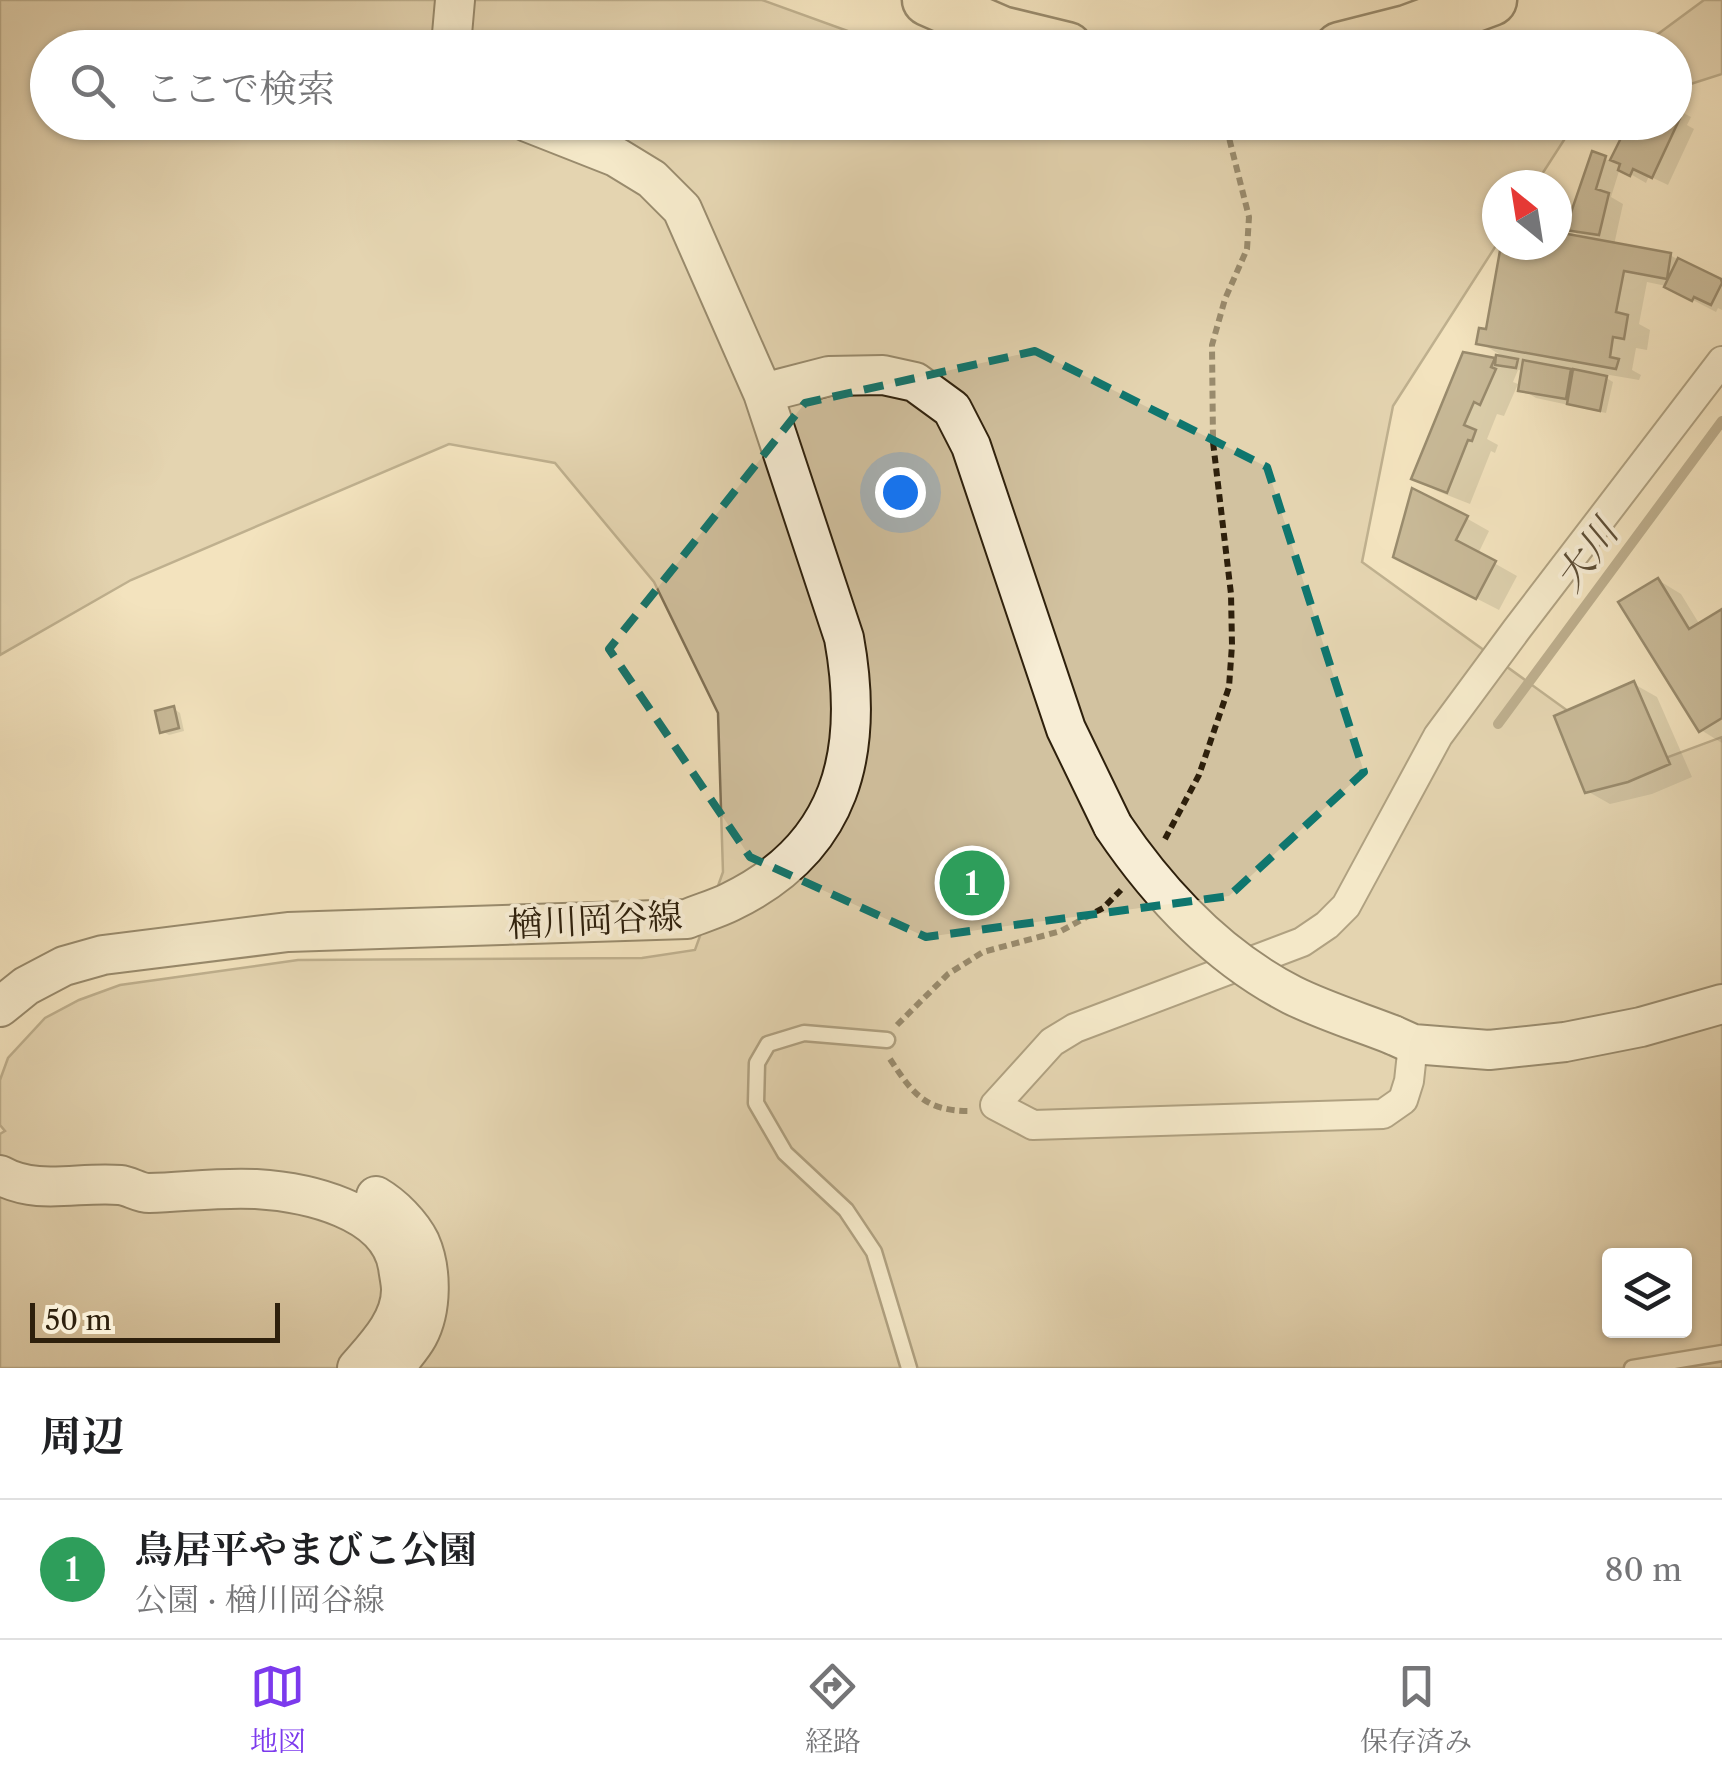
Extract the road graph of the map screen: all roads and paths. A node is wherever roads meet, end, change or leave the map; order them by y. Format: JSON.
{"nodes":[{"id":1,"x":455,"y":0,"type":"edge"},
{"id":2,"x":928,"y":0,"type":"edge"},
{"id":3,"x":1491,"y":0,"type":"edge"},
{"id":4,"x":1409,"y":16,"type":"edge"},
{"id":5,"x":452,"y":30,"type":"edge"},
{"id":6,"x":996,"y":30,"type":"edge"},
{"id":7,"x":1379,"y":30,"type":"edge"},
{"id":8,"x":573,"y":140,"type":"edge"},
{"id":9,"x":1230,"y":140,"type":"edge"},
{"id":10,"x":1722,"y":361,"type":"edge"},
{"id":11,"x":763,"y":393,"type":"junction"},
{"id":12,"x":1154,"y":850,"type":"dead end"},
{"id":13,"x":1129,"y":881,"type":"dead end"},
{"id":14,"x":1722,"y":1004,"type":"edge"},
{"id":15,"x":0,"y":1007,"type":"edge"},
{"id":16,"x":887,"y":1040,"type":"junction"},
{"id":17,"x":1403,"y":1040,"type":"junction"},
{"id":18,"x":996,"y":1105,"type":"junction"},
{"id":19,"x":0,"y":1176,"type":"edge"},
{"id":20,"x":122,"y":1185,"type":"junction"},
{"id":21,"x":1722,"y":1354,"type":"edge"},
{"id":22,"x":357,"y":1368,"type":"edge"},
{"id":23,"x":394,"y":1368,"type":"edge"},
{"id":24,"x":909,"y":1368,"type":"edge"},
{"id":25,"x":1632,"y":1368,"type":"edge"}],
"edges":[{"from":1,"to":5,"type":"main road"},
{"from":2,"to":6,"type":"highway"},
{"from":3,"to":4,"type":"highway"},
{"from":4,"to":7,"type":"highway"},
{"from":8,"to":11,"type":"main road","name":"楢川岡谷線"},
{"from":9,"to":12,"type":"path"},
{"from":10,"to":18,"type":"street"},
{"from":11,"to":15,"type":"main road","name":"楢川岡谷線"},
{"from":11,"to":17,"type":"main road","bridge":true},
{"from":13,"to":16,"type":"path"},
{"from":14,"to":17,"type":"main road"},
{"from":16,"to":18,"type":"path"},
{"from":16,"to":24,"type":"lane"},
{"from":17,"to":18,"type":"street"},
{"from":19,"to":20,"type":"main road"},
{"from":20,"to":22,"type":"main road"},
{"from":20,"to":23,"type":"main road"},
{"from":21,"to":25,"type":"lane"}]}
